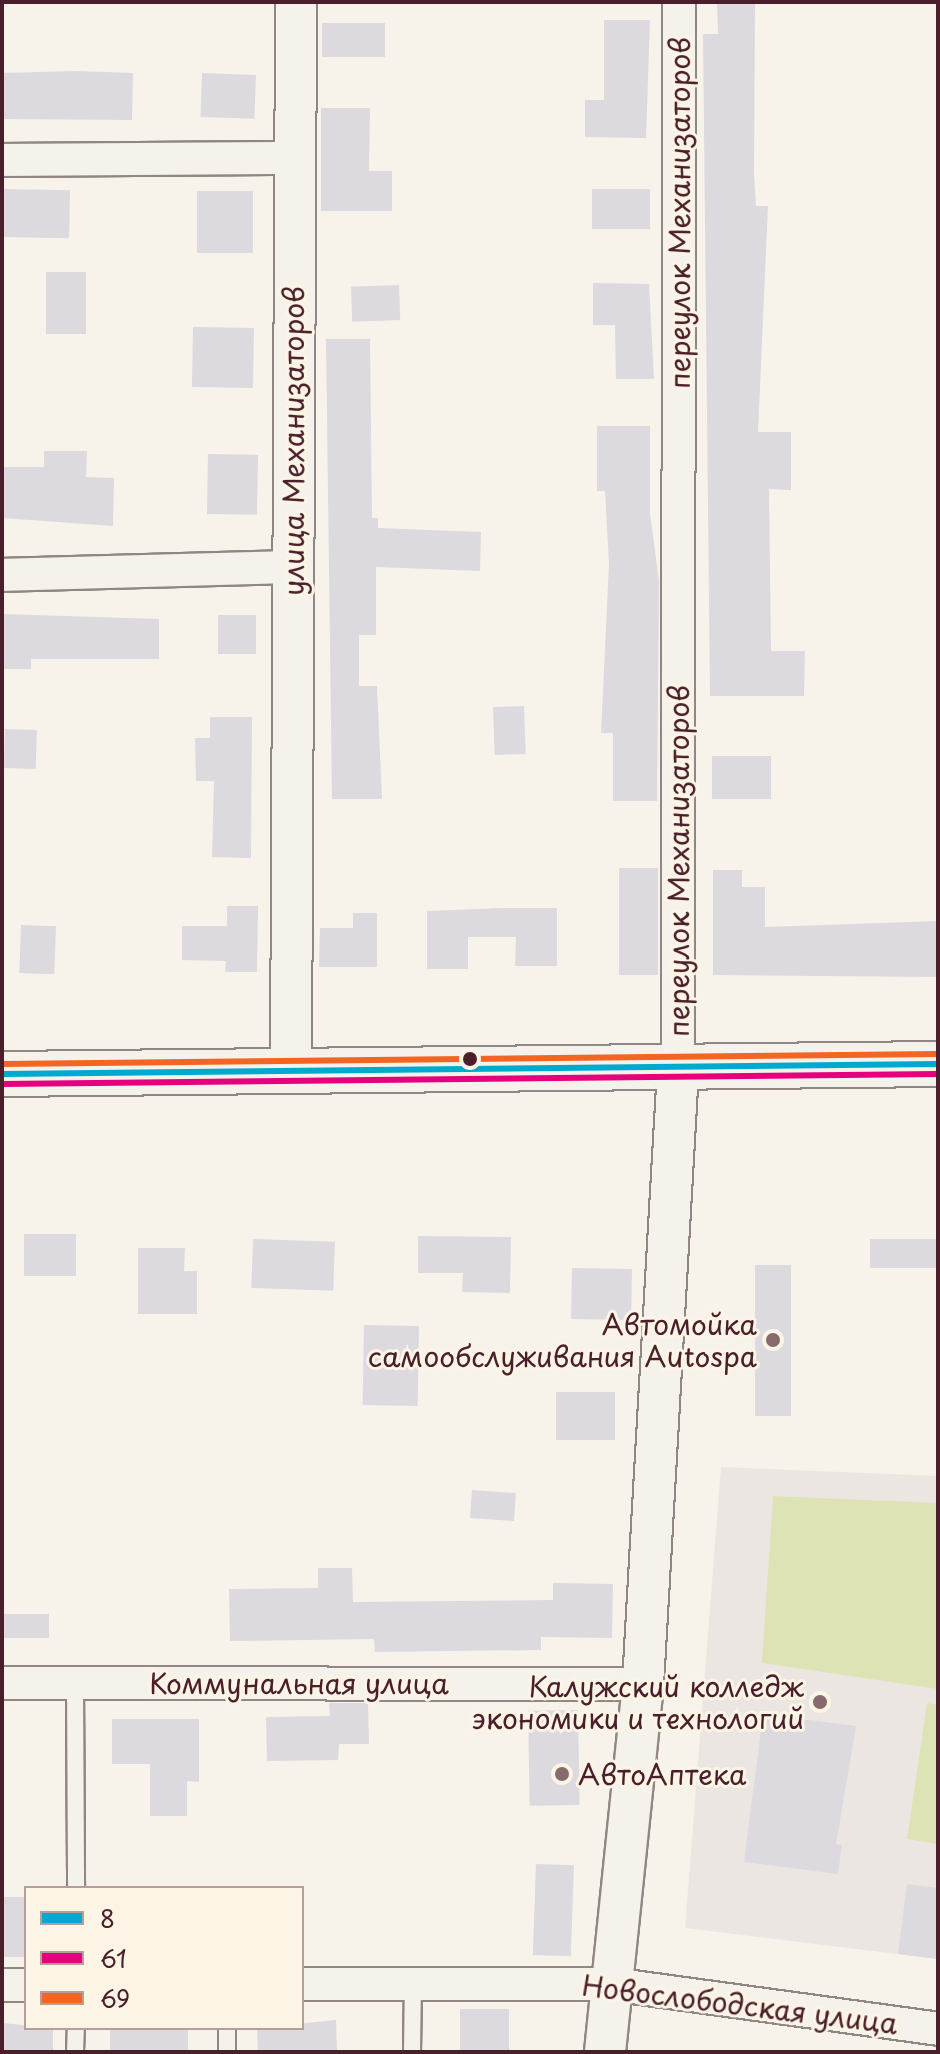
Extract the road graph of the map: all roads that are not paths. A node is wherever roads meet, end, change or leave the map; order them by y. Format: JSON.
{"nodes":[{"id":1,"x":296,"y":2,"type":"edge"},
{"id":2,"x":679,"y":2,"type":"edge"},
{"id":3,"x":293,"y":158,"type":"junction"},
{"id":4,"x":2,"y":160,"type":"edge"},
{"id":5,"x":293,"y":567,"type":"junction"},
{"id":6,"x":2,"y":575,"type":"edge"},
{"id":7,"x":938,"y":1064,"type":"edge"},
{"id":8,"x":678,"y":1069,"type":"junction"},
{"id":9,"x":291,"y":1071,"type":"junction"},
{"id":10,"x":2,"y":1074,"type":"edge"},
{"id":11,"x":2,"y":1683,"type":"edge"},
{"id":12,"x":75,"y":1683,"type":"junction"},
{"id":13,"x":643,"y":1684,"type":"junction"},
{"id":14,"x":76,"y":1886,"type":"edge"},
{"id":15,"x":304,"y":1984,"type":"edge"},
{"id":16,"x":413,"y":1984,"type":"junction"},
{"id":17,"x":611,"y":1984,"type":"junction"},
{"id":18,"x":2,"y":1985,"type":"edge"},
{"id":19,"x":24,"y":1985,"type":"edge"},
{"id":20,"x":938,"y":2029,"type":"edge"},
{"id":21,"x":76,"y":2030,"type":"edge"},
{"id":22,"x":227,"y":2030,"type":"edge"},
{"id":23,"x":75,"y":2052,"type":"edge"},
{"id":24,"x":227,"y":2052,"type":"edge"},
{"id":25,"x":412,"y":2052,"type":"edge"},
{"id":26,"x":605,"y":2052,"type":"edge"}],
"edges":[{"from":1,"to":3,"type":"street","name":"улица Механизаторов"},
{"from":2,"to":8,"type":"street","name":"переулок Механизаторов"},
{"from":3,"to":4,"type":"street"},
{"from":3,"to":5,"type":"street","name":"улица Механизаторов"},
{"from":5,"to":6,"type":"street"},
{"from":5,"to":9,"type":"street","name":"улица Механизаторов"},
{"from":7,"to":8,"type":"main road"},
{"from":8,"to":9,"type":"main road"},
{"from":8,"to":13,"type":"street","name":"переулок Механизаторов"},
{"from":9,"to":10,"type":"main road"},
{"from":11,"to":12,"type":"street","name":"Коммунальная улица"},
{"from":12,"to":13,"type":"street","name":"Коммунальная улица"},
{"from":12,"to":14,"type":"lane"},
{"from":13,"to":17,"type":"street","name":"переулок Механизаторов"},
{"from":15,"to":16,"type":"street","name":"Новослободская улица"},
{"from":16,"to":17,"type":"street","name":"Новослободская улица"},
{"from":16,"to":25,"type":"lane"},
{"from":17,"to":20,"type":"street","name":"Новослободская улица"},
{"from":17,"to":26,"type":"street","name":"переулок Механизаторов"},
{"from":18,"to":19,"type":"street"},
{"from":21,"to":23,"type":"lane"},
{"from":22,"to":24,"type":"lane"}]}
